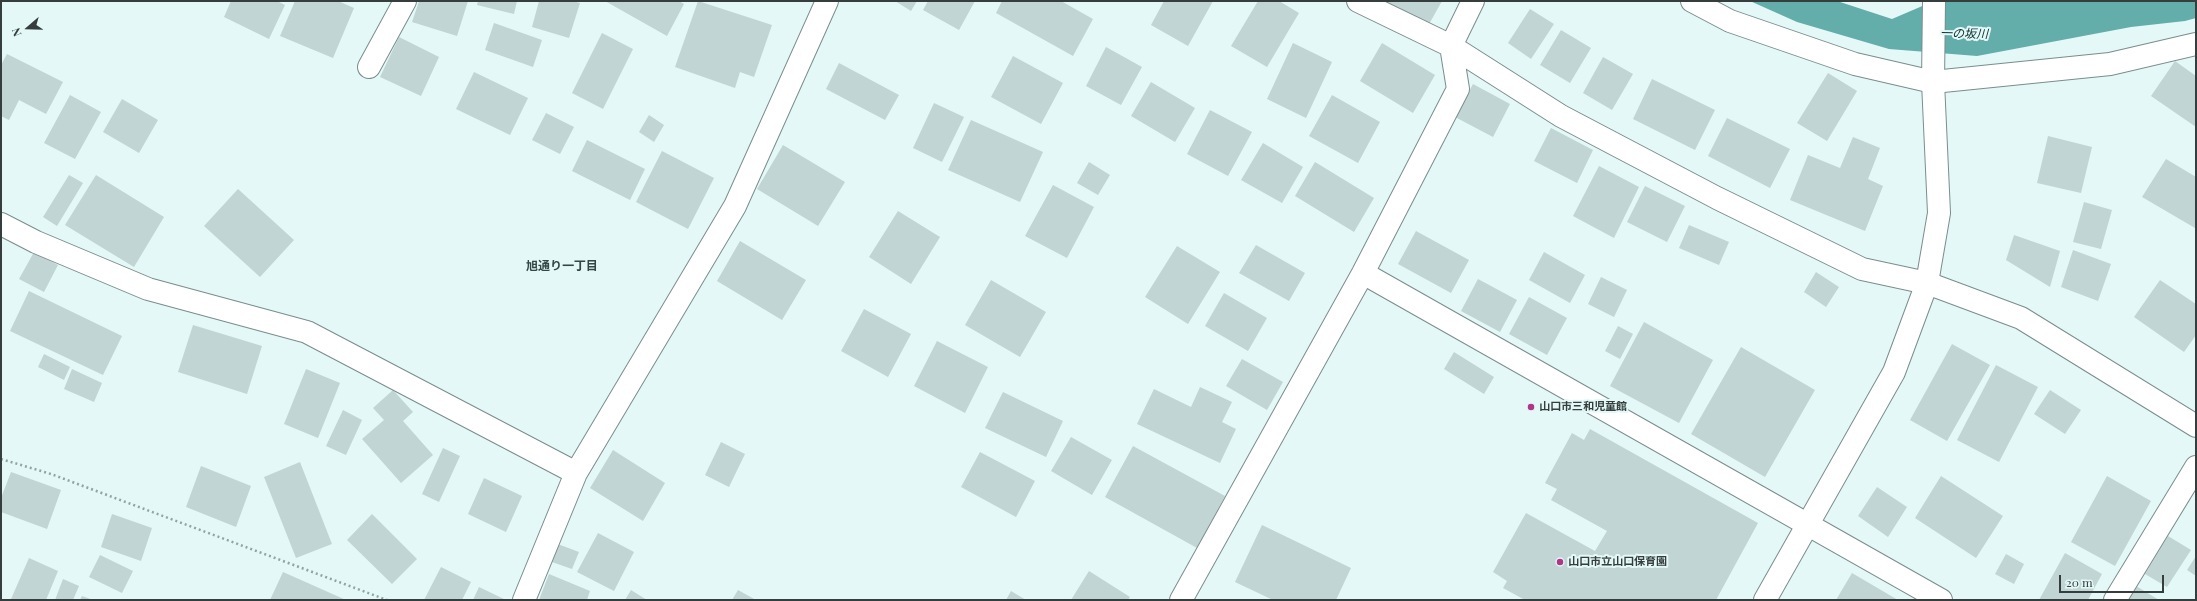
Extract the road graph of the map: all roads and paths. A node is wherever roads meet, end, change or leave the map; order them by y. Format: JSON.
{"nodes":[{"id":1,"x":405,"y":1,"type":"edge"},
{"id":2,"x":827,"y":1,"type":"edge"},
{"id":3,"x":1358,"y":1,"type":"edge"},
{"id":4,"x":1473,"y":1,"type":"edge"},
{"id":5,"x":1692,"y":1,"type":"edge"},
{"id":6,"x":1934,"y":1,"type":"edge"},
{"id":7,"x":2196,"y":44,"type":"edge"},
{"id":8,"x":1451,"y":46,"type":"junction"},
{"id":9,"x":369,"y":67,"type":"dead end"},
{"id":10,"x":1934,"y":76,"type":"junction"},
{"id":11,"x":1,"y":224,"type":"edge"},
{"id":12,"x":1363,"y":273,"type":"junction"},
{"id":13,"x":1927,"y":283,"type":"junction"},
{"id":14,"x":2196,"y":426,"type":"edge"},
{"id":15,"x":1,"y":459,"type":"edge"},
{"id":16,"x":2196,"y":467,"type":"edge"},
{"id":17,"x":576,"y":473,"type":"junction"},
{"id":18,"x":1808,"y":525,"type":"junction"},
{"id":19,"x":387,"y":600,"type":"edge"},
{"id":20,"x":524,"y":600,"type":"edge"},
{"id":21,"x":1181,"y":600,"type":"edge"},
{"id":22,"x":1765,"y":600,"type":"edge"},
{"id":23,"x":1941,"y":600,"type":"edge"},
{"id":24,"x":2115,"y":600,"type":"edge"}],
"edges":[{"from":1,"to":9,"type":"street"},
{"from":2,"to":17,"type":"street"},
{"from":3,"to":8,"type":"street"},
{"from":4,"to":8,"type":"street"},
{"from":5,"to":10,"type":"street"},
{"from":6,"to":10,"type":"street"},
{"from":7,"to":10,"type":"street"},
{"from":8,"to":12,"type":"street"},
{"from":8,"to":13,"type":"street"},
{"from":10,"to":13,"type":"street"},
{"from":11,"to":17,"type":"street"},
{"from":12,"to":18,"type":"street"},
{"from":12,"to":21,"type":"street"},
{"from":13,"to":14,"type":"street"},
{"from":13,"to":18,"type":"street"},
{"from":15,"to":19,"type":"path"},
{"from":16,"to":24,"type":"street"},
{"from":17,"to":20,"type":"street"},
{"from":18,"to":22,"type":"street"},
{"from":18,"to":23,"type":"street"}]}
